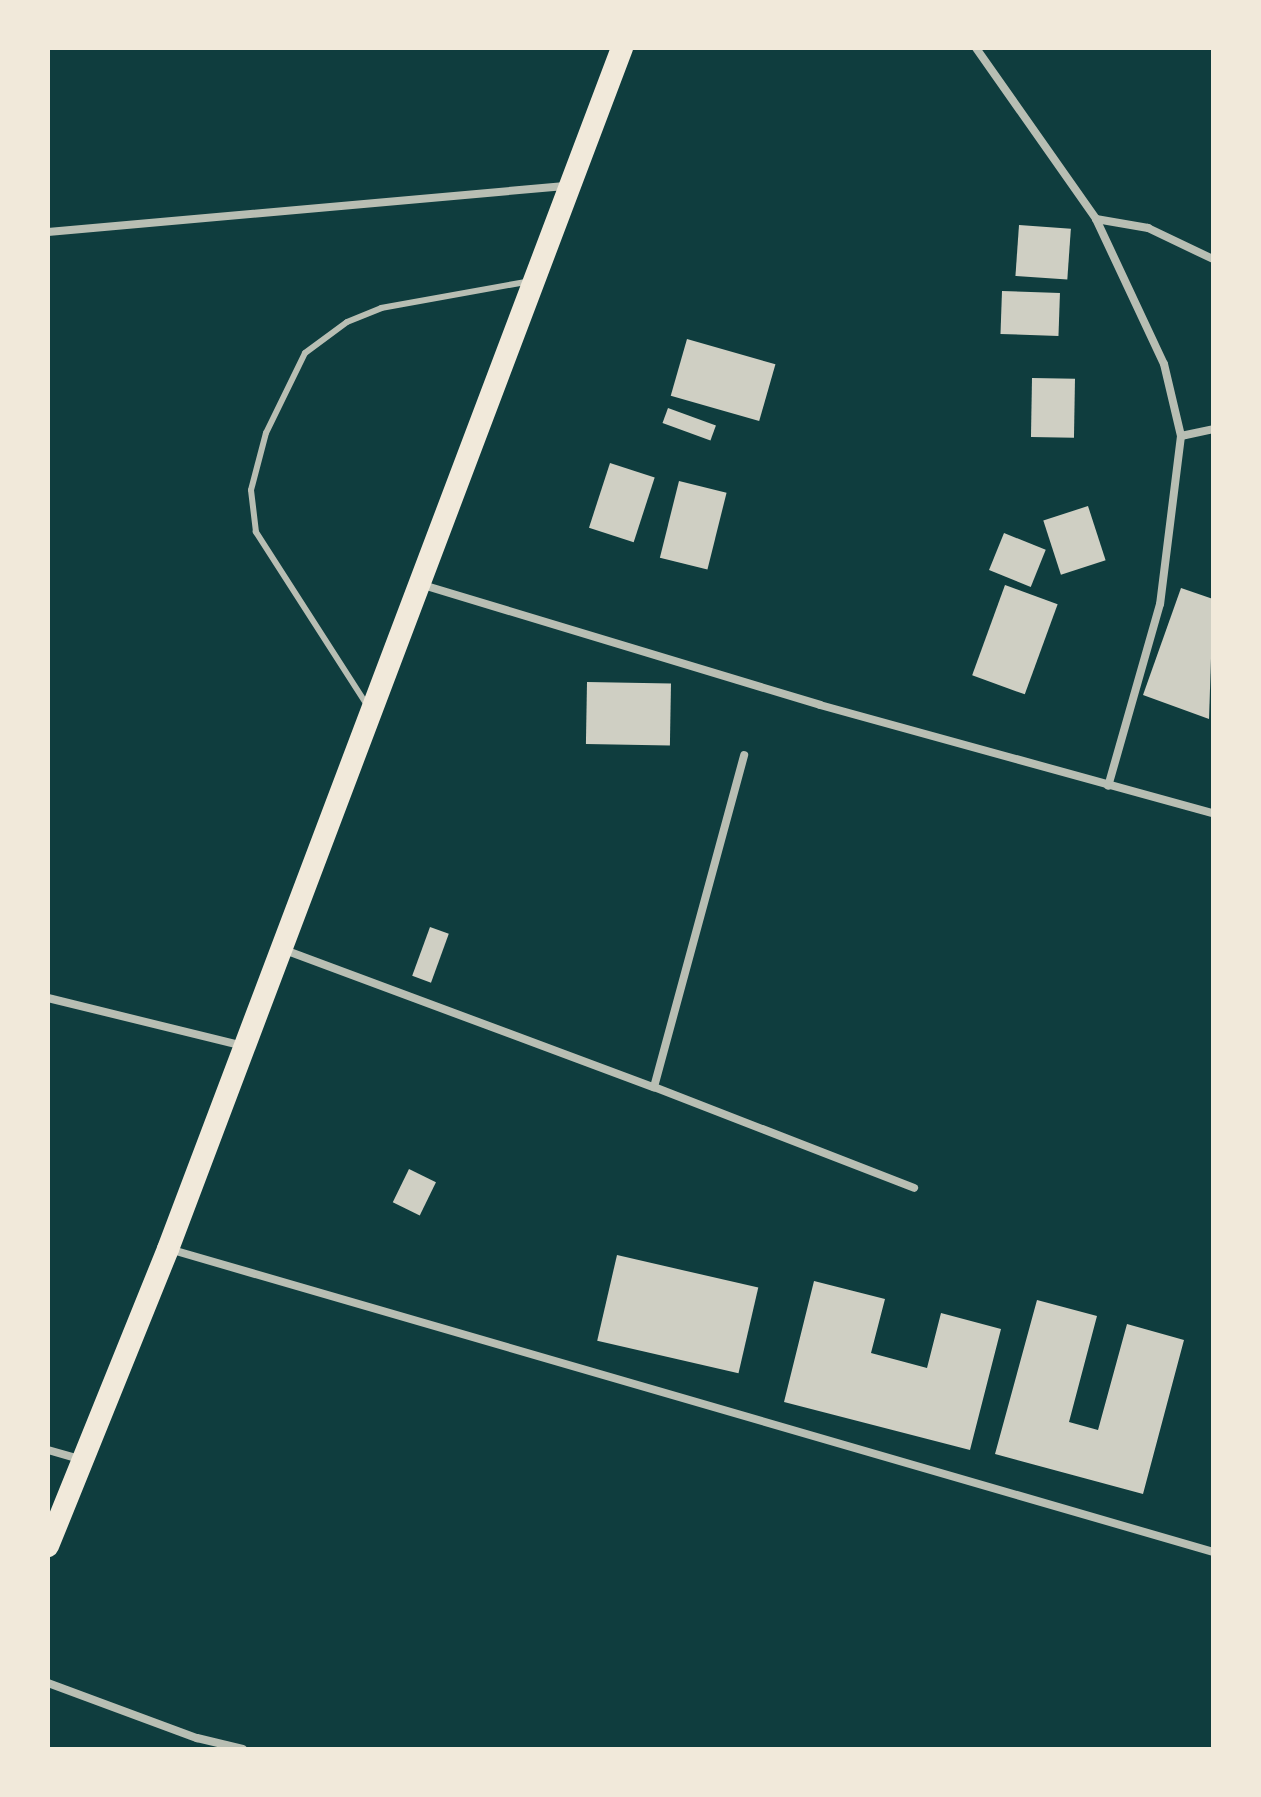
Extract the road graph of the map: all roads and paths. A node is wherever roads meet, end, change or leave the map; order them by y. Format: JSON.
{"nodes":[{"id":1,"x":622,"y":48,"type":"edge"},
{"id":2,"x":976,"y":48,"type":"edge"},
{"id":3,"x":570,"y":186,"type":"junction"},
{"id":4,"x":1096,"y":219,"type":"junction"},
{"id":5,"x":48,"y":232,"type":"edge"},
{"id":6,"x":1213,"y":259,"type":"edge"},
{"id":7,"x":534,"y":280,"type":"junction"},
{"id":8,"x":1213,"y":429,"type":"edge"},
{"id":9,"x":1181,"y":436,"type":"junction"},
{"id":10,"x":418,"y":584,"type":"junction"},
{"id":11,"x":371,"y":710,"type":"junction"},
{"id":12,"x":744,"y":755,"type":"dead end"},
{"id":13,"x":1108,"y":786,"type":"junction"},
{"id":14,"x":1213,"y":813,"type":"edge"},
{"id":15,"x":281,"y":949,"type":"junction"},
{"id":16,"x":48,"y":998,"type":"edge"},
{"id":17,"x":244,"y":1046,"type":"junction"},
{"id":18,"x":654,"y":1087,"type":"junction"},
{"id":19,"x":914,"y":1188,"type":"dead end"},
{"id":20,"x":168,"y":1249,"type":"junction"},
{"id":21,"x":48,"y":1450,"type":"edge"},
{"id":22,"x":82,"y":1460,"type":"junction"},
{"id":23,"x":48,"y":1546,"type":"edge"},
{"id":24,"x":1213,"y":1552,"type":"edge"},
{"id":25,"x":48,"y":1683,"type":"edge"},
{"id":26,"x":243,"y":1749,"type":"edge"}],
"edges":[{"from":1,"to":3,"type":"highway"},
{"from":2,"to":4,"type":"street"},
{"from":3,"to":5,"type":"street"},
{"from":3,"to":7,"type":"highway"},
{"from":4,"to":6,"type":"street"},
{"from":4,"to":9,"type":"street"},
{"from":7,"to":10,"type":"highway"},
{"from":7,"to":11,"type":"lane"},
{"from":8,"to":9,"type":"street"},
{"from":9,"to":13,"type":"street"},
{"from":10,"to":11,"type":"highway"},
{"from":10,"to":13,"type":"street"},
{"from":11,"to":15,"type":"highway"},
{"from":12,"to":18,"type":"street"},
{"from":13,"to":14,"type":"street"},
{"from":15,"to":17,"type":"highway"},
{"from":15,"to":18,"type":"street"},
{"from":16,"to":17,"type":"street"},
{"from":17,"to":20,"type":"highway"},
{"from":18,"to":19,"type":"street"},
{"from":20,"to":22,"type":"highway"},
{"from":20,"to":24,"type":"street"},
{"from":21,"to":22,"type":"street"},
{"from":22,"to":23,"type":"highway"},
{"from":25,"to":26,"type":"street"}]}
